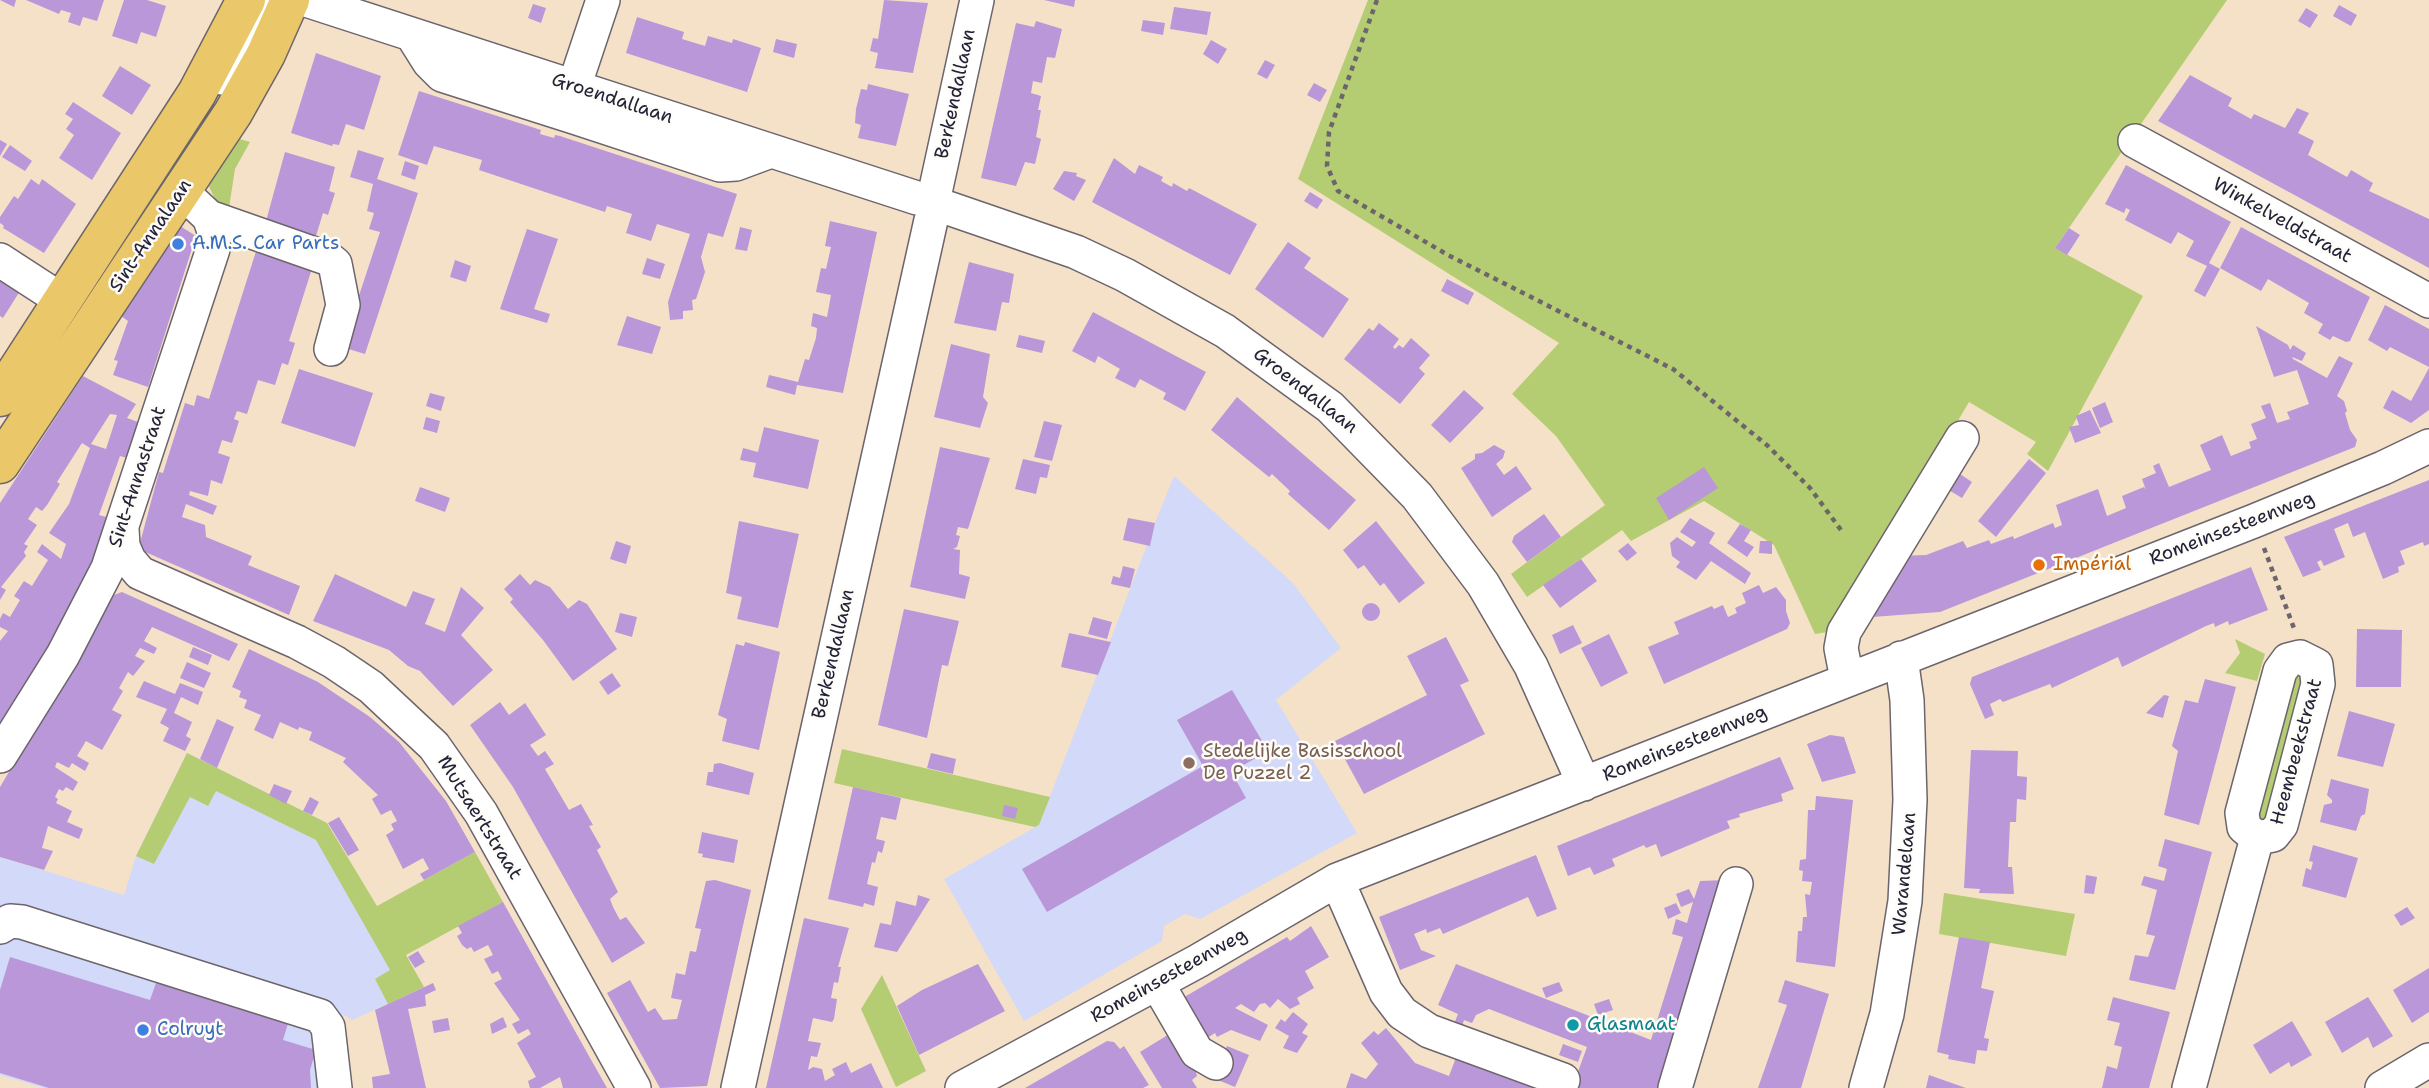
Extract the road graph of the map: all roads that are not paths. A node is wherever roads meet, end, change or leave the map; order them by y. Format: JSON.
{"nodes":[{"id":1,"x":246,"y":0,"type":"edge"},
{"id":2,"x":263,"y":0,"type":"edge"},
{"id":3,"x":288,"y":0,"type":"edge"},
{"id":4,"x":306,"y":0,"type":"edge"},
{"id":5,"x":603,"y":0,"type":"edge"},
{"id":6,"x":977,"y":0,"type":"edge"},
{"id":7,"x":228,"y":35,"type":"junction"},
{"id":8,"x":577,"y":98,"type":"junction"},
{"id":9,"x":2135,"y":141,"type":"dead end"},
{"id":10,"x":181,"y":191,"type":"junction"},
{"id":11,"x":933,"y":203,"type":"junction"},
{"id":12,"x":209,"y":217,"type":"junction"},
{"id":13,"x":0,"y":260,"type":"edge"},
{"id":14,"x":63,"y":301,"type":"junction"},
{"id":15,"x":2429,"y":301,"type":"edge"},
{"id":16,"x":331,"y":348,"type":"dead end"},
{"id":17,"x":0,"y":397,"type":"edge"},
{"id":18,"x":0,"y":421,"type":"edge"},
{"id":19,"x":1962,"y":438,"type":"dead end"},
{"id":20,"x":2429,"y":446,"type":"edge"},
{"id":21,"x":0,"y":464,"type":"edge"},
{"id":22,"x":122,"y":530,"type":"junction"},
{"id":23,"x":1901,"y":657,"type":"junction"},
{"id":24,"x":1847,"y":679,"type":"junction"},
{"id":25,"x":0,"y":756,"type":"edge"},
{"id":26,"x":1584,"y":784,"type":"junction"},
{"id":27,"x":2257,"y":838,"type":"junction"},
{"id":28,"x":1337,"y":880,"type":"junction"},
{"id":29,"x":1736,"y":884,"type":"dead end"},
{"id":30,"x":0,"y":927,"type":"edge"},
{"id":31,"x":1157,"y":984,"type":"junction"},
{"id":32,"x":2429,"y":1060,"type":"edge"},
{"id":33,"x":1216,"y":1063,"type":"dead end"},
{"id":34,"x":1563,"y":1080,"type":"dead end"},
{"id":35,"x":335,"y":1088,"type":"edge"},
{"id":36,"x":634,"y":1088,"type":"edge"},
{"id":37,"x":738,"y":1088,"type":"edge"},
{"id":38,"x":962,"y":1088,"type":"edge"},
{"id":39,"x":1675,"y":1088,"type":"edge"},
{"id":40,"x":1866,"y":1088,"type":"edge"},
{"id":41,"x":2189,"y":1088,"type":"edge"},
{"id":42,"x":2382,"y":1088,"type":"edge"}],
"edges":[{"from":1,"to":7,"type":"main road","name":"Sint-Annalaan"},
{"from":2,"to":7,"type":"street","name":"Sint-Annalaan"},
{"from":3,"to":10,"type":"main road","name":"Sint-Annalaan"},
{"from":3,"to":18,"type":"street","name":"Sint-Annalaan"},
{"from":4,"to":8,"type":"street","name":"Groendallaan"},
{"from":5,"to":8,"type":"street"},
{"from":6,"to":11,"type":"street","name":"Berkendallaan"},
{"from":7,"to":14,"type":"main road","name":"Sint-Annalaan"},
{"from":8,"to":11,"type":"street","name":"Groendallaan"},
{"from":9,"to":15,"type":"street","name":"Winkelveldstraat"},
{"from":10,"to":12,"type":"street"},
{"from":10,"to":21,"type":"main road","name":"Sint-Annalaan"},
{"from":11,"to":26,"type":"street","name":"Groendallaan"},
{"from":11,"to":37,"type":"street","name":"Berkendallaan"},
{"from":12,"to":16,"type":"street"},
{"from":12,"to":22,"type":"street","name":"Sint-Annastraat"},
{"from":13,"to":14,"type":"street"},
{"from":14,"to":17,"type":"main road","name":"Sint-Annalaan"},
{"from":19,"to":24,"type":"street"},
{"from":20,"to":23,"type":"street","name":"Romeinsesteenweg"},
{"from":22,"to":25,"type":"street","name":"Sint-Annastraat"},
{"from":22,"to":36,"type":"street","name":"Mutsaertstraat"},
{"from":23,"to":24,"type":"street","name":"Romeinsesteenweg"},
{"from":23,"to":40,"type":"street","name":"Warandelaan"},
{"from":24,"to":26,"type":"street","name":"Romeinsesteenweg"},
{"from":26,"to":28,"type":"street","name":"Romeinsesteenweg"},
{"from":27,"to":27,"type":"street","name":"Heembeekstraat"},
{"from":27,"to":41,"type":"street","name":"Heembeekstraat"},
{"from":28,"to":31,"type":"street","name":"Romeinsesteenweg"},
{"from":28,"to":34,"type":"street"},
{"from":29,"to":39,"type":"street"},
{"from":30,"to":35,"type":"street"},
{"from":31,"to":33,"type":"street"},
{"from":31,"to":38,"type":"street","name":"Romeinsesteenweg"},
{"from":32,"to":42,"type":"street"}]}
